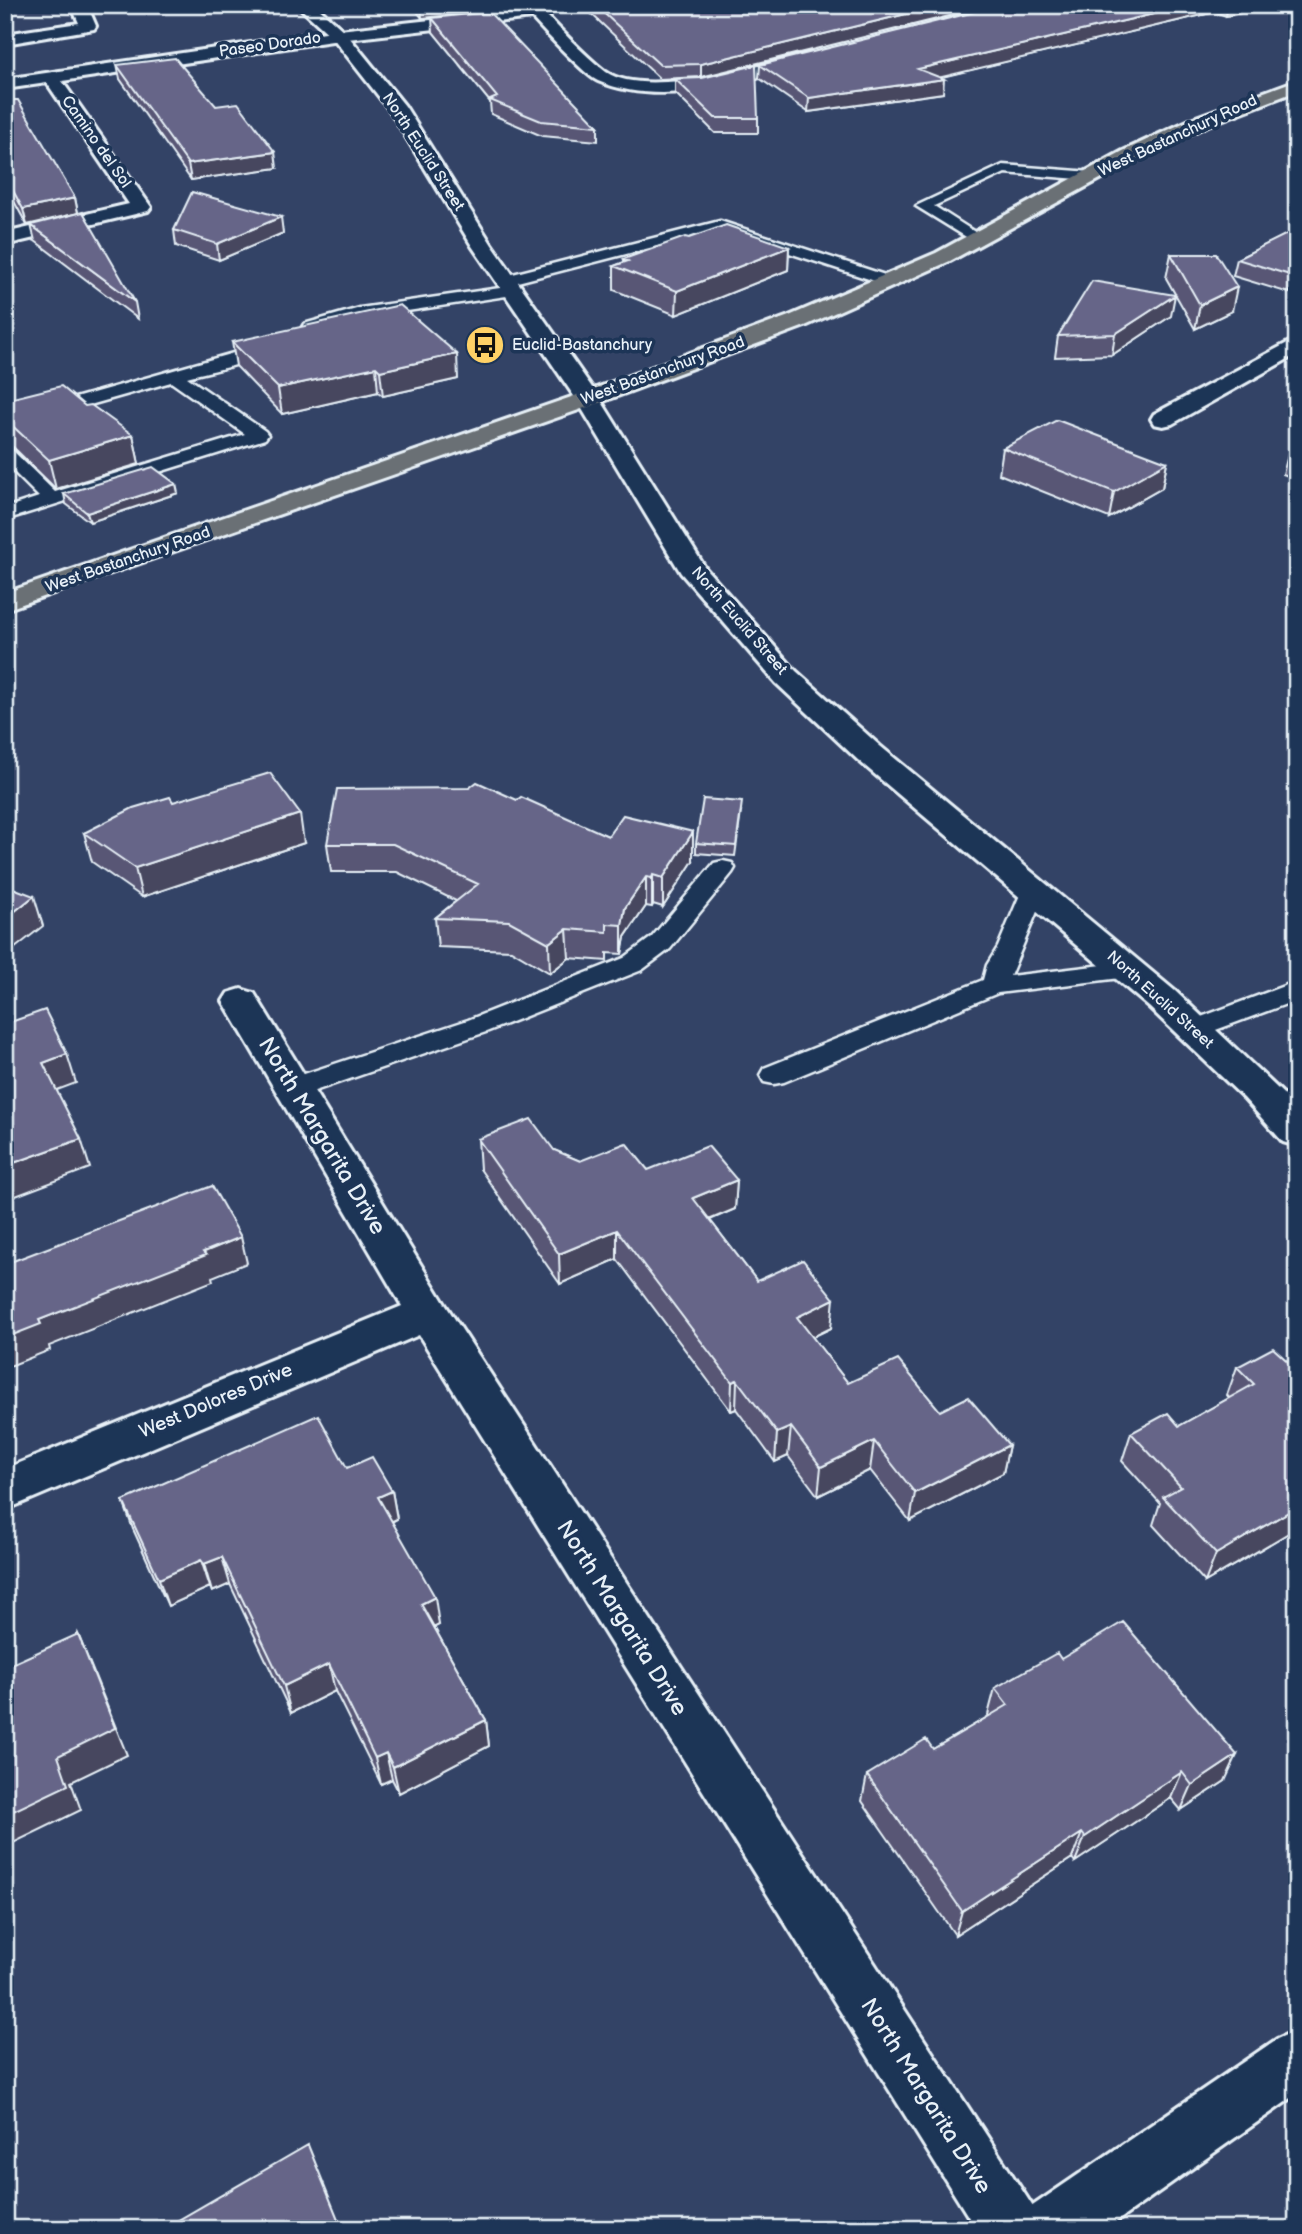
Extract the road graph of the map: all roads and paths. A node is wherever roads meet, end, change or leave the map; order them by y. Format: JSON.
{"nodes":[{"id":1,"x":79,"y":5,"type":"edge"},
{"id":2,"x":304,"y":5,"type":"edge"},
{"id":3,"x":531,"y":9,"type":"edge"},
{"id":4,"x":338,"y":35,"type":"junction"},
{"id":5,"x":5,"y":39,"type":"edge"},
{"id":6,"x":823,"y":55,"type":"edge"},
{"id":7,"x":52,"y":78,"type":"junction"},
{"id":8,"x":5,"y":84,"type":"edge"},
{"id":9,"x":1297,"y":85,"type":"edge"},
{"id":10,"x":1091,"y":176,"type":"junction"},
{"id":11,"x":5,"y":239,"type":"edge"},
{"id":12,"x":976,"y":239,"type":"junction"},
{"id":13,"x":888,"y":281,"type":"junction"},
{"id":14,"x":510,"y":286,"type":"junction"},
{"id":15,"x":1297,"y":345,"type":"edge"},
{"id":16,"x":174,"y":376,"type":"junction"},
{"id":17,"x":588,"y":399,"type":"junction"},
{"id":18,"x":1163,"y":419,"type":"dead end"},
{"id":19,"x":5,"y":424,"type":"edge"},
{"id":20,"x":5,"y":453,"type":"edge"},
{"id":21,"x":52,"y":499,"type":"junction"},
{"id":22,"x":5,"y":514,"type":"edge"},
{"id":23,"x":5,"y":602,"type":"edge"},
{"id":24,"x":723,"y":868,"type":"dead end"},
{"id":25,"x":1034,"y":890,"type":"junction"},
{"id":26,"x":1128,"y":970,"type":"junction"},
{"id":27,"x":995,"y":985,"type":"junction"},
{"id":28,"x":1297,"y":990,"type":"edge"},
{"id":29,"x":241,"y":1001,"type":"dead end"},
{"id":30,"x":1194,"y":1029,"type":"junction"},
{"id":31,"x":774,"y":1075,"type":"dead end"},
{"id":32,"x":293,"y":1088,"type":"junction"},
{"id":33,"x":1297,"y":1132,"type":"edge"},
{"id":34,"x":428,"y":1313,"type":"junction"},
{"id":35,"x":5,"y":1490,"type":"edge"},
{"id":36,"x":1297,"y":2059,"type":"edge"},
{"id":37,"x":1011,"y":2229,"type":"edge"},
{"id":38,"x":1053,"y":2229,"type":"edge"}],
"edges":[{"from":1,"to":5,"type":"street"},
{"from":2,"to":4,"type":"street","name":"North Euclid Street"},
{"from":3,"to":4,"type":"street","name":"Paseo Dorado"},
{"from":3,"to":6,"type":"street"},
{"from":4,"to":7,"type":"street","name":"Paseo Dorado"},
{"from":4,"to":14,"type":"street","name":"North Euclid Street"},
{"from":7,"to":8,"type":"street","name":"Paseo Dorado"},
{"from":7,"to":11,"type":"street","name":"Camino del Sol"},
{"from":9,"to":10,"type":"main road","name":"West Bastanchury Road"},
{"from":10,"to":12,"type":"main road","name":"West Bastanchury Road"},
{"from":10,"to":12,"type":"lane"},
{"from":12,"to":13,"type":"main road","name":"West Bastanchury Road"},
{"from":13,"to":14,"type":"lane"},
{"from":13,"to":17,"type":"main road","name":"West Bastanchury Road"},
{"from":14,"to":16,"type":"lane"},
{"from":14,"to":17,"type":"street","name":"North Euclid Street"},
{"from":15,"to":18,"type":"street"},
{"from":16,"to":19,"type":"lane"},
{"from":16,"to":21,"type":"lane"},
{"from":17,"to":23,"type":"main road","name":"West Bastanchury Road"},
{"from":17,"to":25,"type":"street","name":"North Euclid Street"},
{"from":20,"to":21,"type":"lane"},
{"from":21,"to":22,"type":"lane"},
{"from":24,"to":32,"type":"lane"},
{"from":25,"to":26,"type":"street","name":"North Euclid Street"},
{"from":25,"to":27,"type":"lane"},
{"from":26,"to":27,"type":"lane"},
{"from":26,"to":30,"type":"street","name":"North Euclid Street"},
{"from":27,"to":31,"type":"lane"},
{"from":28,"to":30,"type":"lane"},
{"from":29,"to":32,"type":"street","name":"North Margarita Drive"},
{"from":30,"to":33,"type":"street","name":"North Euclid Street"},
{"from":32,"to":34,"type":"street","name":"North Margarita Drive"},
{"from":34,"to":35,"type":"street","name":"West Dolores Drive"},
{"from":34,"to":37,"type":"street","name":"North Margarita Drive"},
{"from":36,"to":38,"type":"street"}]}
